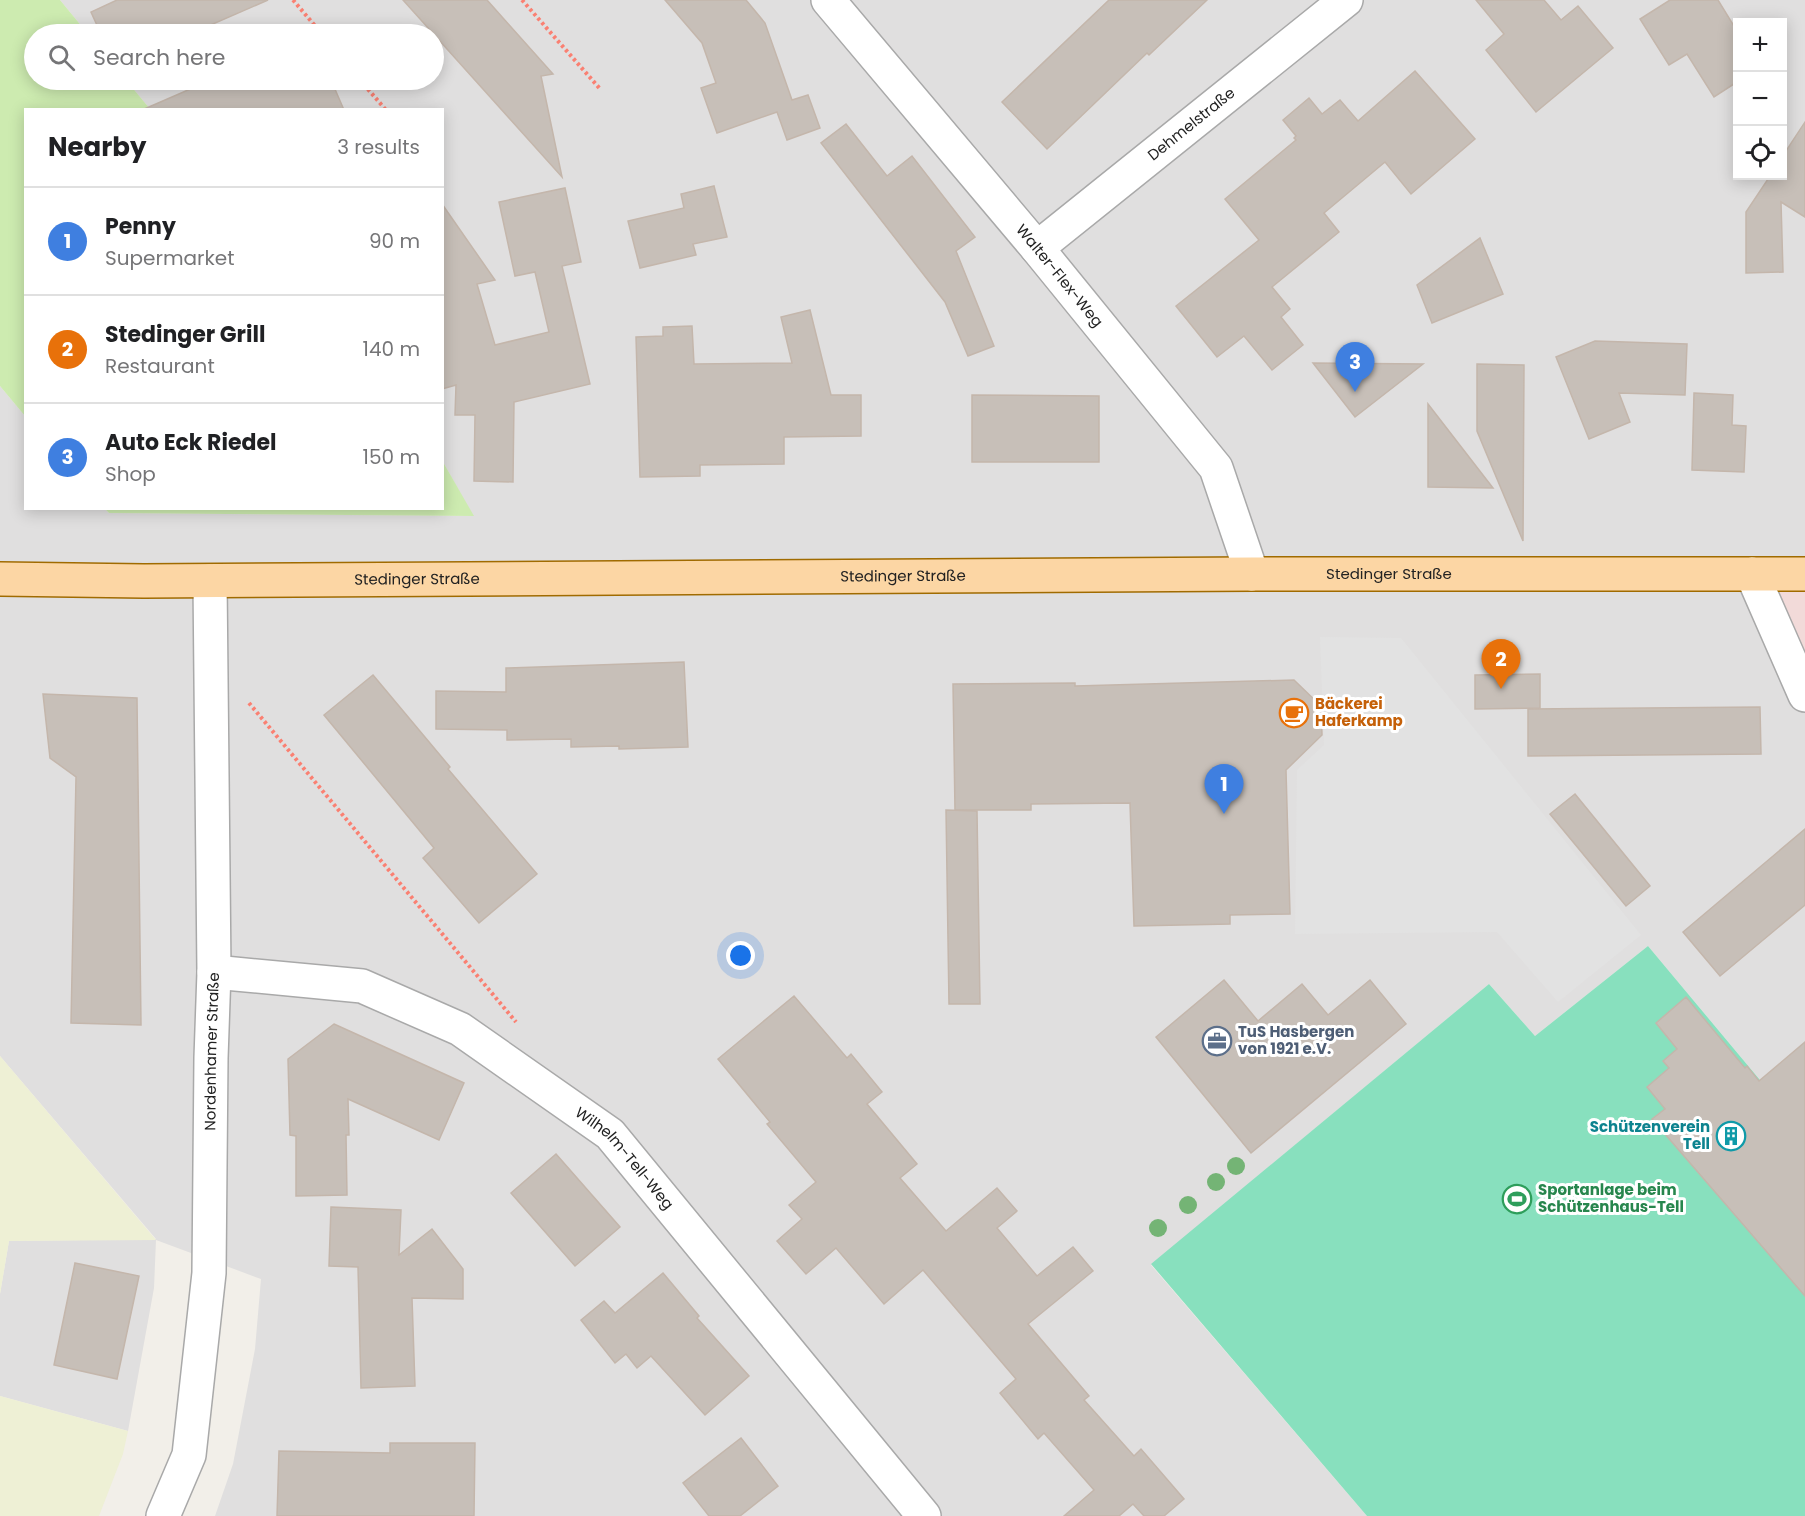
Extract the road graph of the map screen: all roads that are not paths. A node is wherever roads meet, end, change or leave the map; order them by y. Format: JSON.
{"nodes":[{"id":1,"x":828,"y":0,"type":"edge"},
{"id":2,"x":1346,"y":0,"type":"edge"},
{"id":3,"x":1037,"y":248,"type":"junction"},
{"id":4,"x":1805,"y":573,"type":"edge"},
{"id":5,"x":1252,"y":574,"type":"junction"},
{"id":6,"x":1752,"y":574,"type":"junction"},
{"id":7,"x":0,"y":579,"type":"edge"},
{"id":8,"x":210,"y":581,"type":"junction"},
{"id":9,"x":1805,"y":695,"type":"edge"},
{"id":10,"x":214,"y":972,"type":"junction"},
{"id":11,"x":163,"y":1516,"type":"edge"},
{"id":12,"x":924,"y":1516,"type":"edge"}],
"edges":[{"from":1,"to":3,"type":"street","name":"Walter-Flex-Weg"},
{"from":2,"to":3,"type":"street","name":"Dehmelstraße"},
{"from":3,"to":5,"type":"street","name":"Walter-Flex-Weg"},
{"from":4,"to":6,"type":"main road","name":"Stedinger Straße"},
{"from":5,"to":6,"type":"main road","name":"Stedinger Straße"},
{"from":5,"to":8,"type":"main road","name":"Stedinger Straße"},
{"from":6,"to":9,"type":"street"},
{"from":7,"to":8,"type":"main road","name":"Stedinger Straße"},
{"from":8,"to":10,"type":"street","name":"Nordenhamer Straße"},
{"from":10,"to":11,"type":"street","name":"Nordenhamer Straße"},
{"from":10,"to":12,"type":"street","name":"Wilhelm-Tell-Weg"}]}
